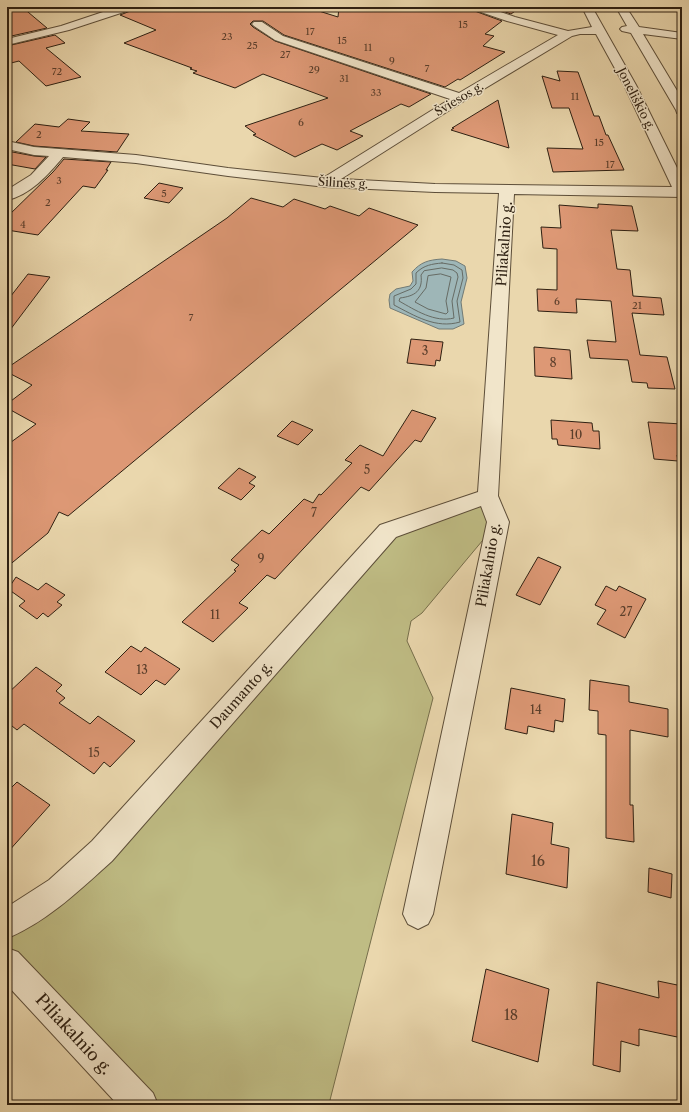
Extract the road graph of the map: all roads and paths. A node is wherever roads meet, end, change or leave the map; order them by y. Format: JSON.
{"nodes":[{"id":1,"x":129,"y":7,"type":"edge"},
{"id":2,"x":476,"y":7,"type":"edge"},
{"id":3,"x":587,"y":7,"type":"edge"},
{"id":4,"x":617,"y":10,"type":"edge"},
{"id":5,"x":258,"y":24,"type":"dead end"},
{"id":6,"x":599,"y":30,"type":"junction"},
{"id":7,"x":636,"y":32,"type":"junction"},
{"id":8,"x":568,"y":34,"type":"junction"},
{"id":9,"x":682,"y":36,"type":"edge"},
{"id":10,"x":7,"y":42,"type":"edge"},
{"id":11,"x":460,"y":98,"type":"junction"},
{"id":12,"x":682,"y":110,"type":"edge"},
{"id":13,"x":7,"y":145,"type":"edge"},
{"id":14,"x":60,"y":154,"type":"junction"},
{"id":15,"x":326,"y":183,"type":"junction"},
{"id":16,"x":507,"y":188,"type":"junction"},
{"id":17,"x":682,"y":192,"type":"edge"},
{"id":18,"x":7,"y":196,"type":"edge"},
{"id":19,"x":488,"y":496,"type":"junction"},
{"id":20,"x":418,"y":914,"type":"dead end"},
{"id":21,"x":8,"y":925,"type":"edge"},
{"id":22,"x":7,"y":963,"type":"edge"},
{"id":23,"x":141,"y":1105,"type":"edge"}],
"edges":[{"from":1,"to":10,"type":"street"},
{"from":2,"to":8,"type":"street"},
{"from":3,"to":6,"type":"street","name":"Joneliškio g."},
{"from":4,"to":7,"type":"street"},
{"from":5,"to":11,"type":"street"},
{"from":6,"to":8,"type":"street","name":"Šviesos g."},
{"from":6,"to":17,"type":"street","name":"Joneliškio g."},
{"from":7,"to":9,"type":"street"},
{"from":7,"to":12,"type":"street"},
{"from":8,"to":11,"type":"street","name":"Šviesos g."},
{"from":11,"to":15,"type":"street","name":"Šviesos g."},
{"from":13,"to":14,"type":"street","name":"Šilinės g."},
{"from":14,"to":15,"type":"street","name":"Šilinės g."},
{"from":14,"to":18,"type":"street"},
{"from":15,"to":16,"type":"street","name":"Šilinės g."},
{"from":16,"to":17,"type":"street","name":"Šilinės g."},
{"from":16,"to":19,"type":"street","name":"Piliakalnio g."},
{"from":19,"to":20,"type":"street","name":"Piliakalnio g."},
{"from":19,"to":21,"type":"street","name":"Daumanto g."},
{"from":22,"to":23,"type":"street","name":"Piliakalnio g."}]}
